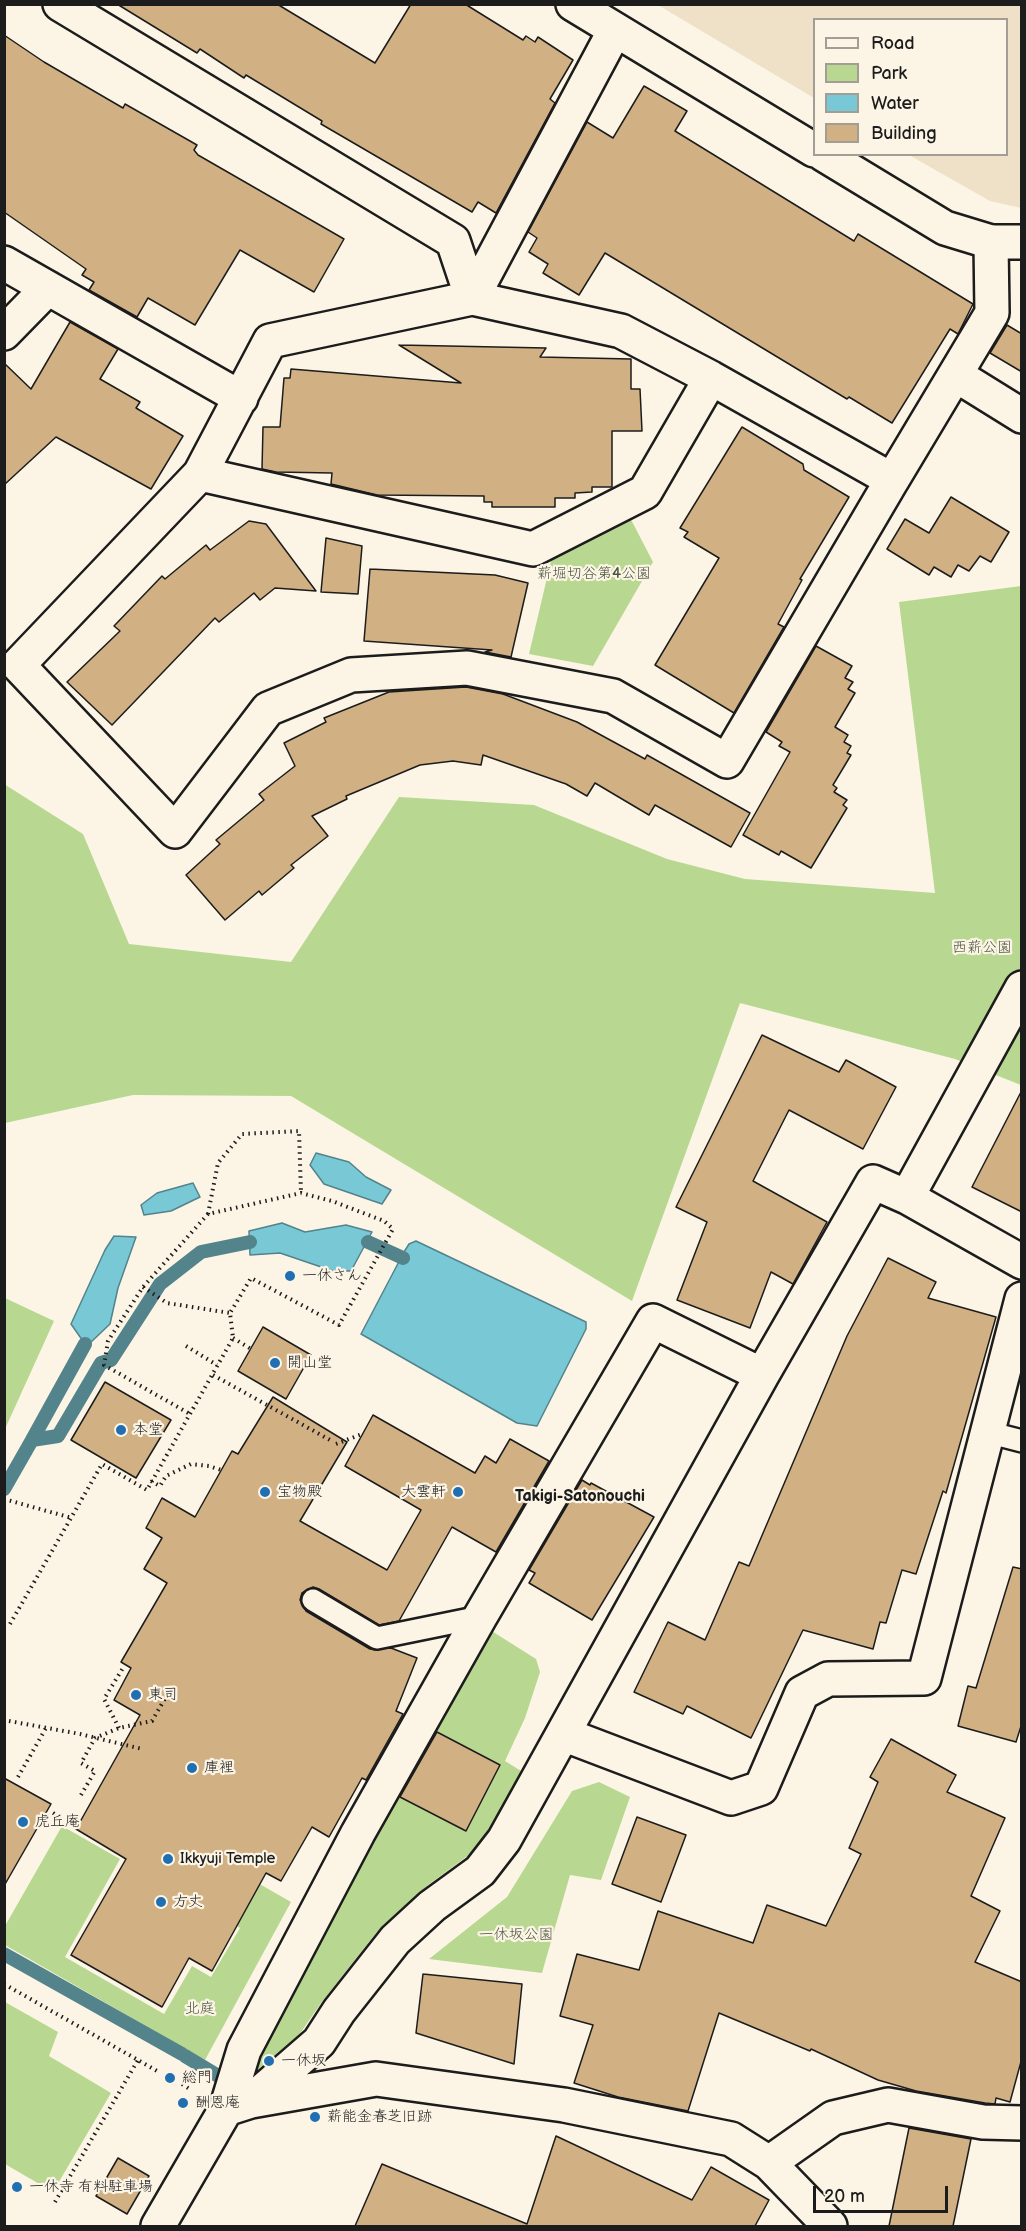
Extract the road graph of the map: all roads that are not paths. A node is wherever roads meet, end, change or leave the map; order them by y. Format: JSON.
{"nodes":[{"id":1,"x":60,"y":4,"type":"edge"},
{"id":2,"x":573,"y":4,"type":"edge"},
{"id":3,"x":615,"y":30,"type":"junction"},
{"id":4,"x":813,"y":149,"type":"edge"},
{"id":5,"x":825,"y":156,"type":"edge"},
{"id":6,"x":1006,"y":242,"type":"edge"},
{"id":7,"x":4,"y":263,"type":"edge"},
{"id":8,"x":48,"y":288,"type":"junction"},
{"id":9,"x":472,"y":298,"type":"junction"},
{"id":10,"x":4,"y":333,"type":"edge"},
{"id":11,"x":956,"y":375,"type":"junction"},
{"id":12,"x":711,"y":378,"type":"junction"},
{"id":13,"x":240,"y":398,"type":"junction"},
{"id":14,"x":1022,"y":416,"type":"edge"},
{"id":15,"x":200,"y":474,"type":"junction"},
{"id":16,"x":892,"y":480,"type":"junction"},
{"id":17,"x":1022,"y":988,"type":"edge"},
{"id":18,"x":906,"y":1197,"type":"junction"},
{"id":19,"x":1022,"y":1262,"type":"edge"},
{"id":20,"x":1022,"y":1299,"type":"edge"},
{"id":21,"x":762,"y":1376,"type":"junction"},
{"id":22,"x":987,"y":1432,"type":"junction"},
{"id":23,"x":1022,"y":1442,"type":"edge"},
{"id":24,"x":313,"y":1600,"type":"dead end"},
{"id":25,"x":480,"y":1617,"type":"junction"},
{"id":26,"x":563,"y":1734,"type":"junction"},
{"id":27,"x":239,"y":2105,"type":"junction"},
{"id":28,"x":1022,"y":2123,"type":"edge"},
{"id":29,"x":769,"y":2163,"type":"junction"},
{"id":30,"x":158,"y":2226,"type":"edge"},
{"id":31,"x":830,"y":2226,"type":"edge"}],
"edges":[{"from":1,"to":9,"type":"street"},
{"from":2,"to":3,"type":"street"},
{"from":3,"to":4,"type":"street"},
{"from":3,"to":9,"type":"street"},
{"from":5,"to":6,"type":"street"},
{"from":6,"to":11,"type":"street"},
{"from":7,"to":8,"type":"street"},
{"from":8,"to":10,"type":"street"},
{"from":8,"to":13,"type":"street"},
{"from":9,"to":12,"type":"street"},
{"from":9,"to":13,"type":"street"},
{"from":11,"to":14,"type":"street"},
{"from":11,"to":16,"type":"street"},
{"from":12,"to":15,"type":"street"},
{"from":12,"to":16,"type":"street"},
{"from":13,"to":15,"type":"street"},
{"from":15,"to":16,"type":"street"},
{"from":17,"to":18,"type":"street"},
{"from":18,"to":19,"type":"street"},
{"from":18,"to":21,"type":"street"},
{"from":20,"to":22,"type":"street"},
{"from":21,"to":25,"type":"street"},
{"from":21,"to":26,"type":"street"},
{"from":22,"to":23,"type":"lane"},
{"from":22,"to":26,"type":"street"},
{"from":24,"to":25,"type":"lane"},
{"from":25,"to":27,"type":"street"},
{"from":26,"to":27,"type":"street"},
{"from":27,"to":29,"type":"street"},
{"from":27,"to":30,"type":"street"},
{"from":28,"to":29,"type":"street"},
{"from":29,"to":31,"type":"street"}]}
